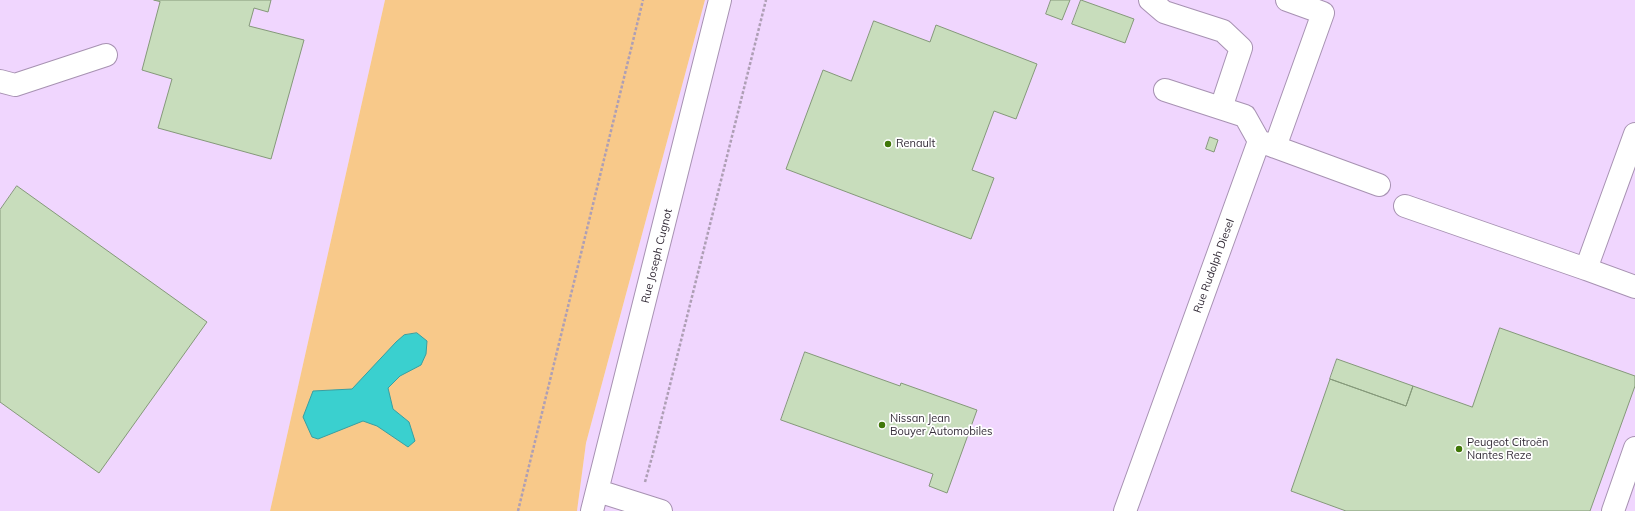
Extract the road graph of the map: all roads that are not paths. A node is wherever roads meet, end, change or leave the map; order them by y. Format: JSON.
{"nodes":[{"id":1,"x":720,"y":0,"type":"edge"},
{"id":2,"x":1150,"y":0,"type":"edge"},
{"id":3,"x":1287,"y":0,"type":"edge"},
{"id":4,"x":106,"y":55,"type":"dead end"},
{"id":5,"x":0,"y":81,"type":"edge"},
{"id":6,"x":1165,"y":90,"type":"dead end"},
{"id":7,"x":1222,"y":108,"type":"junction"},
{"id":8,"x":1635,"y":134,"type":"edge"},
{"id":9,"x":1267,"y":144,"type":"junction"},
{"id":10,"x":1379,"y":185,"type":"dead end"},
{"id":11,"x":1405,"y":206,"type":"dead end"},
{"id":12,"x":1586,"y":269,"type":"junction"},
{"id":13,"x":1635,"y":287,"type":"edge"},
{"id":14,"x":1635,"y":448,"type":"edge"},
{"id":15,"x":595,"y":501,"type":"edge"},
{"id":16,"x":661,"y":511,"type":"edge"},
{"id":17,"x":1125,"y":511,"type":"edge"},
{"id":18,"x":1613,"y":511,"type":"edge"}],
"edges":[{"from":1,"to":15,"type":"street","name":"Rue Joseph Cugnot"},
{"from":2,"to":7,"type":"street"},
{"from":3,"to":9,"type":"street","name":"Rue Rudolph Diesel"},
{"from":4,"to":5,"type":"street"},
{"from":6,"to":7,"type":"street"},
{"from":7,"to":9,"type":"street"},
{"from":8,"to":12,"type":"street"},
{"from":9,"to":10,"type":"street"},
{"from":9,"to":17,"type":"street","name":"Rue Rudolph Diesel"},
{"from":11,"to":12,"type":"street"},
{"from":12,"to":13,"type":"street"},
{"from":14,"to":18,"type":"street"},
{"from":15,"to":16,"type":"street"}]}
